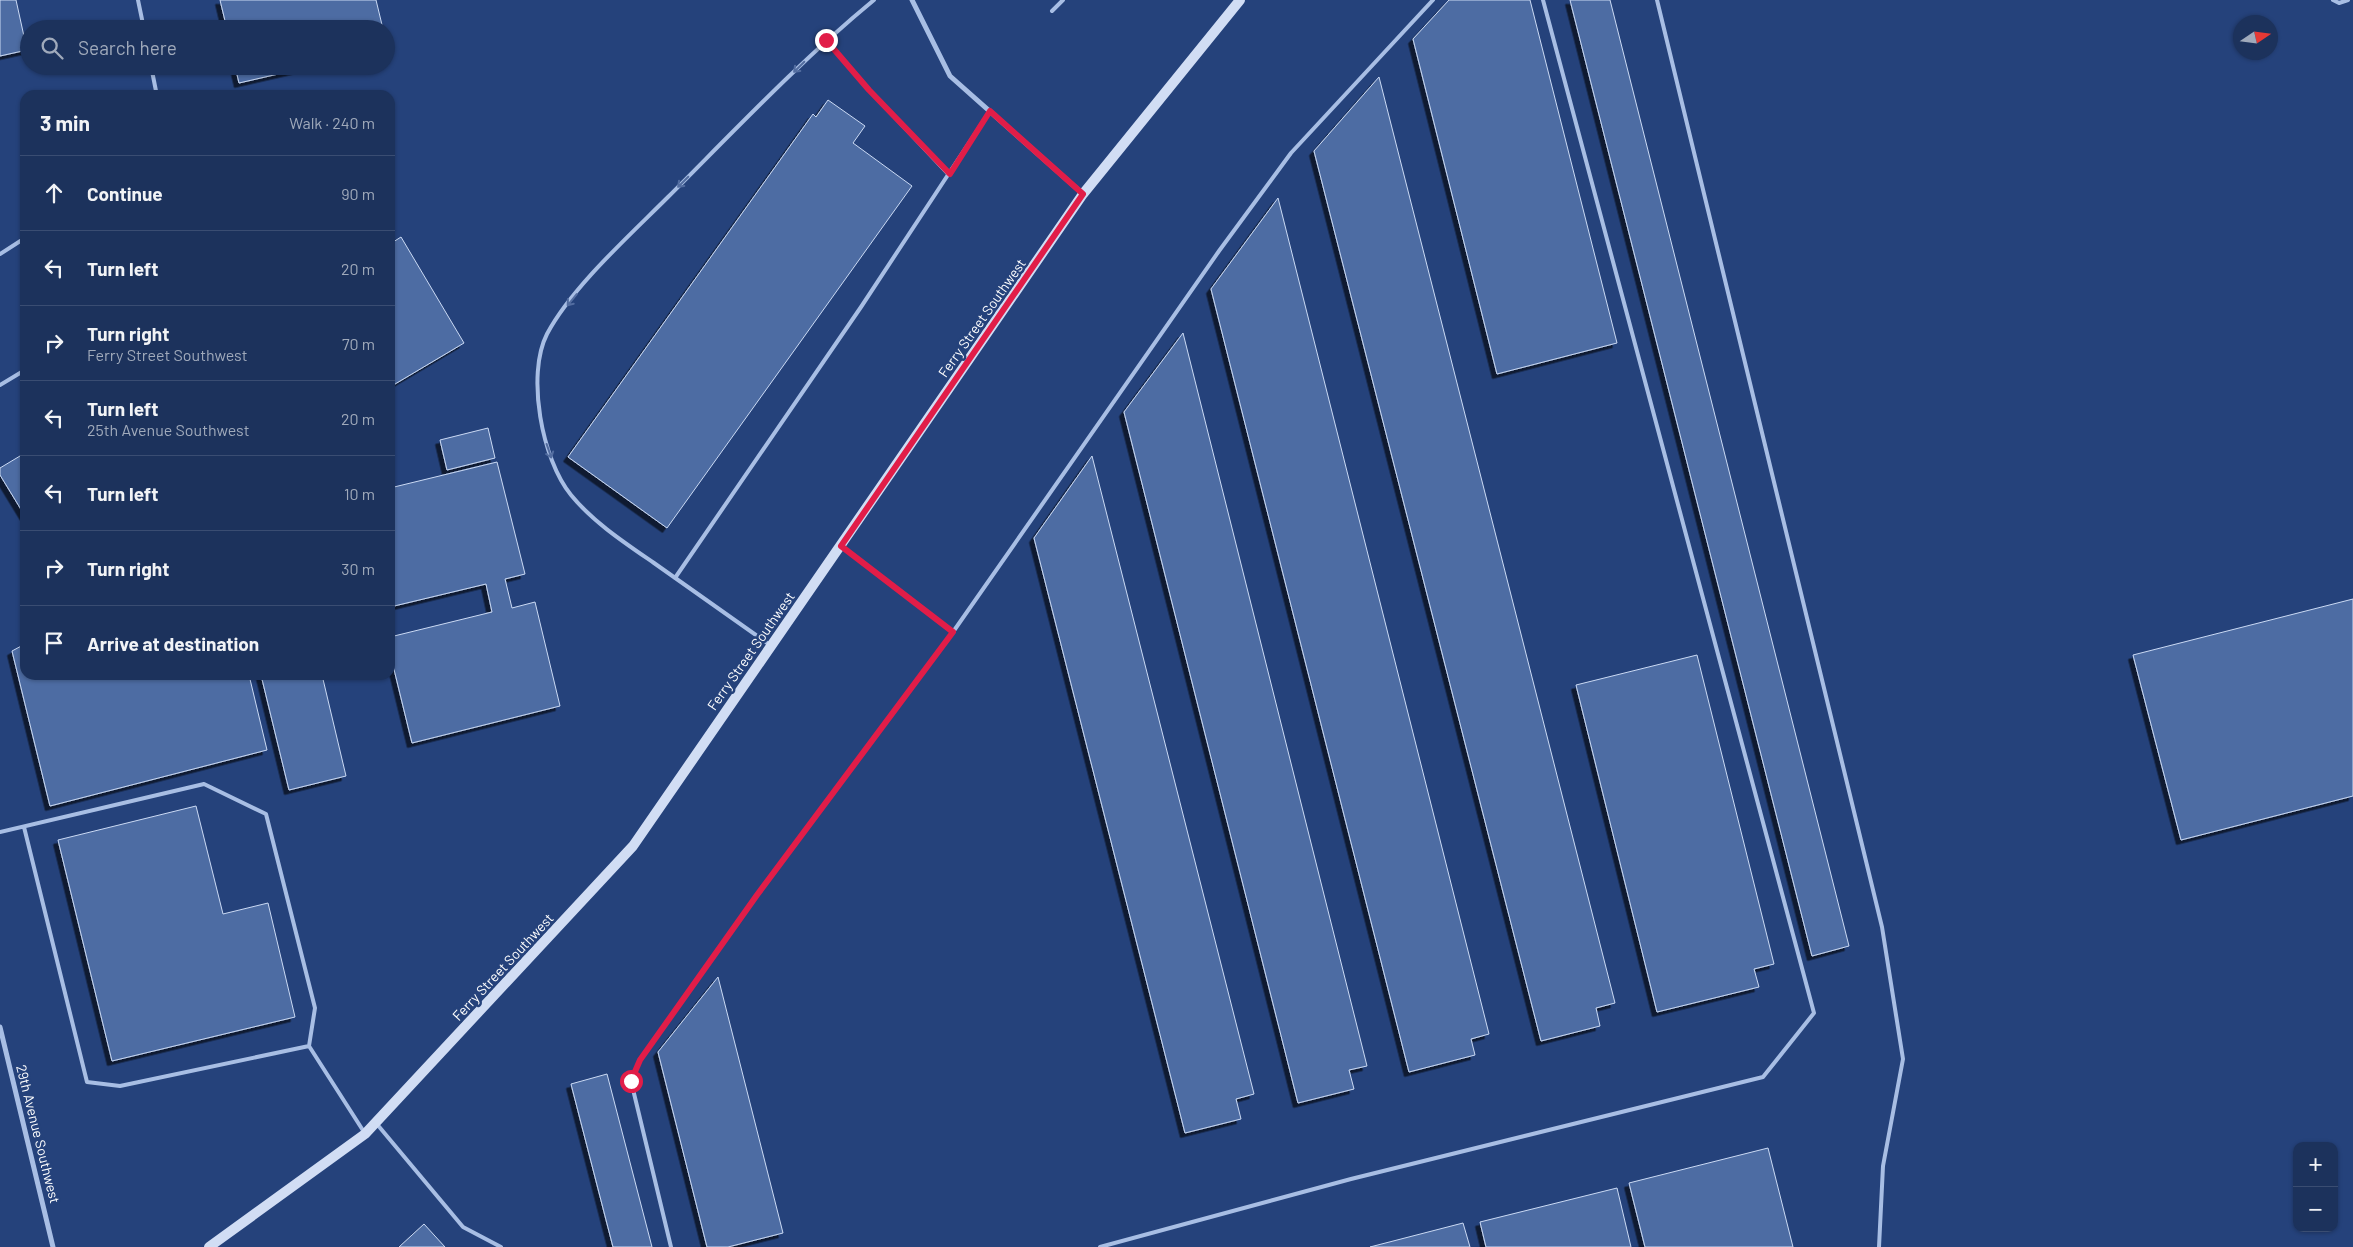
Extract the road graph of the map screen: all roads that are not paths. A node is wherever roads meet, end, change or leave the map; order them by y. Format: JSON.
{"nodes":[{"id":1,"x":138,"y":0,"type":"edge"},
{"id":2,"x":874,"y":0,"type":"edge"},
{"id":3,"x":912,"y":0,"type":"edge"},
{"id":4,"x":1063,"y":0,"type":"edge"},
{"id":5,"x":1240,"y":0,"type":"edge"},
{"id":6,"x":1433,"y":0,"type":"edge"},
{"id":7,"x":1543,"y":0,"type":"edge"},
{"id":8,"x":1657,"y":0,"type":"edge"},
{"id":9,"x":2332,"y":0,"type":"edge"},
{"id":10,"x":2348,"y":0,"type":"edge"},
{"id":11,"x":1052,"y":11,"type":"dead end"},
{"id":12,"x":142,"y":20,"type":"edge"},
{"id":13,"x":826,"y":40,"type":"junction"},
{"id":14,"x":153,"y":75,"type":"edge"},
{"id":15,"x":156,"y":90,"type":"edge"},
{"id":16,"x":990,"y":111,"type":"junction"},
{"id":17,"x":950,"y":174,"type":"junction"},
{"id":18,"x":1083,"y":194,"type":"junction"},
{"id":19,"x":20,"y":241,"type":"edge"},
{"id":20,"x":0,"y":254,"type":"edge"},
{"id":21,"x":20,"y":373,"type":"edge"},
{"id":22,"x":0,"y":385,"type":"edge"},
{"id":23,"x":841,"y":546,"type":"junction"},
{"id":24,"x":675,"y":578,"type":"junction"},
{"id":25,"x":953,"y":632,"type":"junction"},
{"id":26,"x":772,"y":646,"type":"junction"},
{"id":27,"x":24,"y":827,"type":"junction"},
{"id":28,"x":0,"y":832,"type":"edge"},
{"id":29,"x":0,"y":1027,"type":"edge"},
{"id":30,"x":309,"y":1046,"type":"junction"},
{"id":31,"x":376,"y":1122,"type":"junction"},
{"id":32,"x":365,"y":1134,"type":"junction"},
{"id":33,"x":53,"y":1247,"type":"edge"},
{"id":34,"x":209,"y":1247,"type":"edge"},
{"id":35,"x":501,"y":1247,"type":"edge"},
{"id":36,"x":671,"y":1247,"type":"edge"},
{"id":37,"x":1100,"y":1247,"type":"edge"},
{"id":38,"x":1880,"y":1247,"type":"edge"}],
"edges":[{"from":1,"to":12,"type":"lane"},
{"from":2,"to":13,"type":"lane"},
{"from":3,"to":16,"type":"street"},
{"from":4,"to":11,"type":"lane"},
{"from":5,"to":18,"type":"street","name":"Ferry Street Southwest"},
{"from":6,"to":25,"type":"lane"},
{"from":7,"to":37,"type":"lane"},
{"from":8,"to":38,"type":"lane"},
{"from":9,"to":10,"type":"lane"},
{"from":13,"to":17,"type":"lane"},
{"from":13,"to":24,"type":"lane","one_way":true},
{"from":14,"to":15,"type":"lane"},
{"from":16,"to":17,"type":"lane"},
{"from":16,"to":18,"type":"street"},
{"from":17,"to":24,"type":"lane"},
{"from":18,"to":23,"type":"street","name":"Ferry Street Southwest"},
{"from":19,"to":20,"type":"lane"},
{"from":21,"to":22,"type":"lane"},
{"from":23,"to":25,"type":"lane"},
{"from":23,"to":26,"type":"street","name":"Ferry Street Southwest"},
{"from":24,"to":26,"type":"lane"},
{"from":25,"to":36,"type":"lane"},
{"from":26,"to":31,"type":"street","name":"Ferry Street Southwest"},
{"from":27,"to":28,"type":"lane"},
{"from":27,"to":30,"type":"lane"},
{"from":27,"to":30,"type":"lane"},
{"from":29,"to":33,"type":"street","name":"29th Avenue Southwest"},
{"from":30,"to":32,"type":"lane"},
{"from":31,"to":32,"type":"street","name":"Ferry Street Southwest"},
{"from":31,"to":35,"type":"lane"},
{"from":32,"to":34,"type":"street","name":"Ferry Street Southwest"}]}
